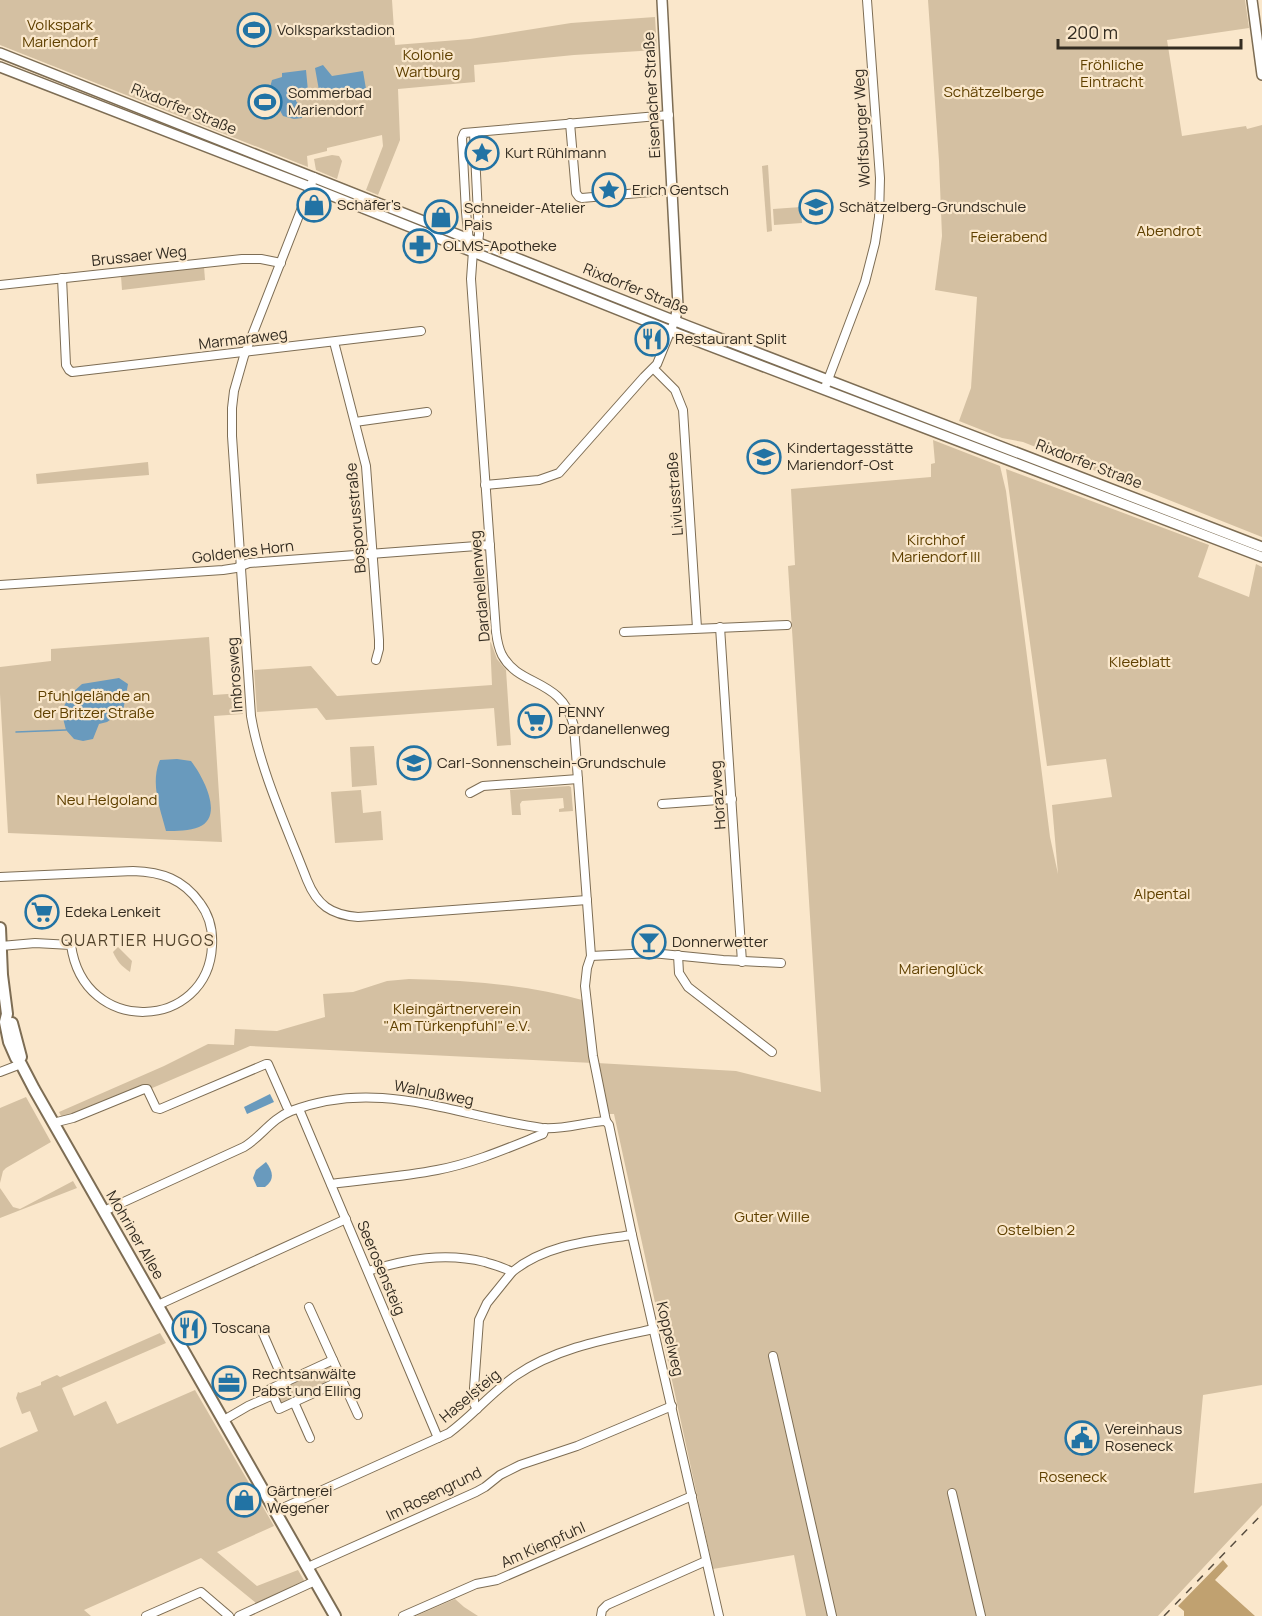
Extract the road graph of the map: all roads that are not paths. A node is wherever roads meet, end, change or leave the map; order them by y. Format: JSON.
{"nodes":[{"id":1,"x":662,"y":0,"type":"edge"},
{"id":2,"x":867,"y":0,"type":"edge"},
{"id":3,"x":1251,"y":0,"type":"edge"},
{"id":4,"x":1260,"y":45,"type":"edge"},
{"id":5,"x":0,"y":53,"type":"edge"},
{"id":6,"x":0,"y":67,"type":"edge"},
{"id":7,"x":54,"y":74,"type":"junction"},
{"id":8,"x":1262,"y":75,"type":"edge"},
{"id":9,"x":49,"y":85,"type":"junction"},
{"id":10,"x":669,"y":115,"type":"junction"},
{"id":11,"x":570,"y":123,"type":"junction"},
{"id":12,"x":474,"y":133,"type":"junction"},
{"id":13,"x":314,"y":177,"type":"junction"},
{"id":14,"x":310,"y":187,"type":"junction"},
{"id":15,"x":673,"y":190,"type":"junction"},
{"id":16,"x":468,"y":238,"type":"junction"},
{"id":17,"x":478,"y":242,"type":"junction"},
{"id":18,"x":473,"y":251,"type":"junction"},
{"id":19,"x":280,"y":263,"type":"junction"},
{"id":20,"x":62,"y":278,"type":"junction"},
{"id":21,"x":0,"y":285,"type":"edge"},
{"id":22,"x":651,"y":310,"type":"junction"},
{"id":23,"x":675,"y":320,"type":"junction"},
{"id":24,"x":646,"y":321,"type":"junction"},
{"id":25,"x":670,"y":330,"type":"junction"},
{"id":26,"x":421,"y":331,"type":"dead end"},
{"id":27,"x":334,"y":342,"type":"junction"},
{"id":28,"x":245,"y":352,"type":"junction"},
{"id":29,"x":654,"y":369,"type":"junction"},
{"id":30,"x":828,"y":380,"type":"junction"},
{"id":31,"x":825,"y":390,"type":"junction"},
{"id":32,"x":427,"y":412,"type":"dead end"},
{"id":33,"x":355,"y":422,"type":"junction"},
{"id":34,"x":963,"y":432,"type":"junction"},
{"id":35,"x":959,"y":442,"type":"junction"},
{"id":36,"x":485,"y":485,"type":"junction"},
{"id":37,"x":490,"y":545,"type":"junction"},
{"id":38,"x":1262,"y":547,"type":"edge"},
{"id":39,"x":373,"y":554,"type":"junction"},
{"id":40,"x":1262,"y":557,"type":"edge"},
{"id":41,"x":241,"y":566,"type":"junction"},
{"id":42,"x":0,"y":585,"type":"edge"},
{"id":43,"x":787,"y":625,"type":"dead end"},
{"id":44,"x":720,"y":627,"type":"junction"},
{"id":45,"x":697,"y":628,"type":"junction"},
{"id":46,"x":624,"y":632,"type":"dead end"},
{"id":47,"x":376,"y":660,"type":"dead end"},
{"id":48,"x":578,"y":779,"type":"junction"},
{"id":49,"x":470,"y":793,"type":"dead end"},
{"id":50,"x":732,"y":799,"type":"junction"},
{"id":51,"x":662,"y":804,"type":"dead end"},
{"id":52,"x":0,"y":877,"type":"edge"},
{"id":53,"x":587,"y":900,"type":"junction"},
{"id":54,"x":0,"y":928,"type":"edge"},
{"id":55,"x":1,"y":946,"type":"edge"},
{"id":56,"x":678,"y":955,"type":"junction"},
{"id":57,"x":591,"y":956,"type":"junction"},
{"id":58,"x":742,"y":962,"type":"junction"},
{"id":59,"x":781,"y":963,"type":"dead end"},
{"id":60,"x":1,"y":975,"type":"edge"},
{"id":61,"x":772,"y":1052,"type":"dead end"},
{"id":62,"x":21,"y":1064,"type":"junction"},
{"id":63,"x":596,"y":1069,"type":"joint"},
{"id":64,"x":0,"y":1072,"type":"edge"},
{"id":65,"x":287,"y":1107,"type":"dead end"},
{"id":66,"x":299,"y":1108,"type":"junction"},
{"id":67,"x":606,"y":1121,"type":"junction"},
{"id":68,"x":53,"y":1123,"type":"junction"},
{"id":69,"x":545,"y":1128,"type":"junction"},
{"id":70,"x":331,"y":1184,"type":"junction"},
{"id":71,"x":104,"y":1211,"type":"junction"},
{"id":72,"x":346,"y":1219,"type":"junction"},
{"id":73,"x":632,"y":1235,"type":"junction"},
{"id":74,"x":368,"y":1271,"type":"junction"},
{"id":75,"x":512,"y":1272,"type":"junction"},
{"id":76,"x":158,"y":1305,"type":"junction"},
{"id":77,"x":309,"y":1307,"type":"dead end"},
{"id":78,"x":261,"y":1329,"type":"dead end"},
{"id":79,"x":654,"y":1329,"type":"junction"},
{"id":80,"x":398,"y":1356,"type":"dead end"},
{"id":81,"x":773,"y":1356,"type":"dead end"},
{"id":82,"x":333,"y":1360,"type":"junction"},
{"id":83,"x":342,"y":1380,"type":"junction"},
{"id":84,"x":284,"y":1382,"type":"junction"},
{"id":85,"x":273,"y":1395,"type":"junction"},
{"id":86,"x":294,"y":1402,"type":"junction"},
{"id":87,"x":672,"y":1406,"type":"junction"},
{"id":88,"x":477,"y":1409,"type":"junction"},
{"id":89,"x":422,"y":1410,"type":"dead end"},
{"id":90,"x":358,"y":1415,"type":"dead end"},
{"id":91,"x":224,"y":1420,"type":"junction"},
{"id":92,"x":310,"y":1438,"type":"dead end"},
{"id":93,"x":438,"y":1438,"type":"junction"},
{"id":94,"x":952,"y":1494,"type":"dead end"},
{"id":95,"x":692,"y":1496,"type":"junction"},
{"id":96,"x":276,"y":1511,"type":"junction"},
{"id":97,"x":706,"y":1561,"type":"junction"},
{"id":98,"x":308,"y":1567,"type":"junction"},
{"id":99,"x":315,"y":1581,"type":"junction"},
{"id":100,"x":145,"y":1616,"type":"edge"},
{"id":101,"x":229,"y":1616,"type":"edge"},
{"id":102,"x":238,"y":1616,"type":"edge"},
{"id":103,"x":335,"y":1616,"type":"edge"},
{"id":104,"x":403,"y":1616,"type":"edge"},
{"id":105,"x":601,"y":1616,"type":"edge"},
{"id":106,"x":718,"y":1616,"type":"edge"},
{"id":107,"x":832,"y":1616,"type":"edge"},
{"id":108,"x":981,"y":1616,"type":"edge"}],
"edges":[{"from":1,"to":10,"type":"street","name":"Eisenacher Straße"},
{"from":2,"to":30,"type":"street","name":"Wolfsburger Weg"},
{"from":3,"to":4,"type":"street"},
{"from":4,"to":8,"type":"street"},
{"from":5,"to":7,"type":"street","name":"Rixdorfer Straße"},
{"from":6,"to":9,"type":"street","name":"Rixdorfer Straße"},
{"from":7,"to":9,"type":"street"},
{"from":7,"to":13,"type":"street","name":"Rixdorfer Straße"},
{"from":9,"to":14,"type":"street","name":"Rixdorfer Straße"},
{"from":10,"to":11,"type":"street"},
{"from":10,"to":15,"type":"street","name":"Eisenacher Straße"},
{"from":11,"to":12,"type":"street"},
{"from":11,"to":15,"type":"street"},
{"from":12,"to":16,"type":"street"},
{"from":12,"to":17,"type":"street"},
{"from":13,"to":14,"type":"street","name":"Imbrosweg"},
{"from":13,"to":16,"type":"street","name":"Rixdorfer Straße"},
{"from":14,"to":18,"type":"street","name":"Rixdorfer Straße"},
{"from":14,"to":19,"type":"street","name":"Imbrosweg"},
{"from":15,"to":23,"type":"street","name":"Eisenacher Straße"},
{"from":16,"to":17,"type":"street","name":"Rixdorfer Straße"},
{"from":16,"to":18,"type":"street"},
{"from":17,"to":18,"type":"street"},
{"from":17,"to":22,"type":"street","name":"Rixdorfer Straße"},
{"from":18,"to":24,"type":"street","name":"Rixdorfer Straße"},
{"from":18,"to":36,"type":"street","name":"Dardanellenweg"},
{"from":19,"to":20,"type":"street","name":"Brussaer Weg"},
{"from":19,"to":28,"type":"street","name":"Imbrosweg"},
{"from":20,"to":21,"type":"street","name":"Brussaer Weg"},
{"from":20,"to":28,"type":"street","name":"Marmaraweg"},
{"from":22,"to":23,"type":"street","name":"Rixdorfer Straße"},
{"from":22,"to":24,"type":"street"},
{"from":23,"to":25,"type":"street","name":"Eisenacher Straße"},
{"from":23,"to":30,"type":"street","name":"Rixdorfer Straße"},
{"from":24,"to":25,"type":"street","name":"Rixdorfer Straße"},
{"from":25,"to":29,"type":"street","name":"Eisenacher Straße"},
{"from":25,"to":31,"type":"street","name":"Rixdorfer Straße"},
{"from":26,"to":27,"type":"street","name":"Marmaraweg"},
{"from":27,"to":28,"type":"street","name":"Marmaraweg"},
{"from":27,"to":33,"type":"street","name":"Bosporusstraße"},
{"from":28,"to":41,"type":"street","name":"Imbrosweg"},
{"from":29,"to":36,"type":"street"},
{"from":29,"to":45,"type":"street","name":"Liviusstraße"},
{"from":30,"to":31,"type":"street","name":"Wolfsburger Weg"},
{"from":30,"to":34,"type":"street","name":"Rixdorfer Straße"},
{"from":31,"to":35,"type":"street","name":"Rixdorfer Straße"},
{"from":32,"to":33,"type":"street"},
{"from":33,"to":39,"type":"street","name":"Bosporusstraße"},
{"from":34,"to":35,"type":"street"},
{"from":34,"to":38,"type":"street","name":"Rixdorfer Straße"},
{"from":35,"to":40,"type":"street","name":"Rixdorfer Straße"},
{"from":36,"to":37,"type":"street","name":"Dardanellenweg"},
{"from":37,"to":39,"type":"street","name":"Goldenes Horn"},
{"from":37,"to":48,"type":"street","name":"Dardanellenweg"},
{"from":39,"to":41,"type":"street","name":"Goldenes Horn"},
{"from":39,"to":47,"type":"street","name":"Bosporusstraße"},
{"from":41,"to":42,"type":"street","name":"Goldenes Horn"},
{"from":41,"to":53,"type":"street","name":"Imbrosweg"},
{"from":43,"to":44,"type":"street"},
{"from":44,"to":45,"type":"street"},
{"from":44,"to":50,"type":"street","name":"Horazweg"},
{"from":45,"to":46,"type":"street"},
{"from":48,"to":49,"type":"street"},
{"from":48,"to":53,"type":"street","name":"Dardanellenweg"},
{"from":50,"to":51,"type":"street"},
{"from":50,"to":58,"type":"street","name":"Horazweg"},
{"from":52,"to":55,"type":"street"},
{"from":53,"to":57,"type":"street","name":"Dardanellenweg"},
{"from":54,"to":55,"type":"main road","name":"Mohriner Allee"},
{"from":55,"to":60,"type":"main road","name":"Mohriner Allee"},
{"from":56,"to":57,"type":"street"},
{"from":56,"to":58,"type":"street"},
{"from":56,"to":61,"type":"street"},
{"from":57,"to":63,"type":"street","name":"Dardanellenweg"},
{"from":58,"to":59,"type":"street"},
{"from":60,"to":62,"type":"main road","name":"Mohriner Allee"},
{"from":62,"to":64,"type":"street"},
{"from":62,"to":68,"type":"main road","name":"Mohriner Allee"},
{"from":63,"to":67,"type":"street","name":"Koppelweg"},
{"from":65,"to":68,"type":"street"},
{"from":66,"to":69,"type":"street","name":"Walnußweg"},
{"from":66,"to":70,"type":"street","name":"Seerosensteig"},
{"from":66,"to":71,"type":"street","name":"Walnußweg"},
{"from":67,"to":69,"type":"street","name":"Walnußweg"},
{"from":67,"to":73,"type":"street","name":"Koppelweg"},
{"from":68,"to":71,"type":"main road","name":"Mohriner Allee"},
{"from":69,"to":70,"type":"street"},
{"from":70,"to":72,"type":"street","name":"Seerosensteig"},
{"from":71,"to":76,"type":"main road","name":"Mohriner Allee"},
{"from":72,"to":74,"type":"street","name":"Seerosensteig"},
{"from":72,"to":76,"type":"street"},
{"from":73,"to":75,"type":"street"},
{"from":73,"to":79,"type":"street","name":"Koppelweg"},
{"from":74,"to":75,"type":"street"},
{"from":74,"to":93,"type":"street","name":"Seerosensteig"},
{"from":75,"to":88,"type":"street"},
{"from":76,"to":91,"type":"main road","name":"Mohriner Allee"},
{"from":77,"to":82,"type":"street"},
{"from":78,"to":84,"type":"street"},
{"from":79,"to":87,"type":"street","name":"Koppelweg"},
{"from":79,"to":88,"type":"street","name":"Haselsteig"},
{"from":80,"to":89,"type":"street"},
{"from":81,"to":107,"type":"street"},
{"from":82,"to":83,"type":"street"},
{"from":82,"to":84,"type":"street"},
{"from":83,"to":86,"type":"street"},
{"from":83,"to":90,"type":"street"},
{"from":84,"to":85,"type":"street"},
{"from":85,"to":86,"type":"street"},
{"from":85,"to":91,"type":"street"},
{"from":86,"to":92,"type":"street"},
{"from":87,"to":95,"type":"street","name":"Koppelweg"},
{"from":87,"to":98,"type":"street","name":"Im Rosengrund"},
{"from":88,"to":93,"type":"street","name":"Haselsteig"},
{"from":91,"to":96,"type":"main road","name":"Mohriner Allee"},
{"from":93,"to":96,"type":"street","name":"Haselsteig"},
{"from":94,"to":108,"type":"street"},
{"from":95,"to":97,"type":"street","name":"Koppelweg"},
{"from":95,"to":104,"type":"street","name":"Am Kienpfuhl"},
{"from":96,"to":98,"type":"main road","name":"Mohriner Allee"},
{"from":97,"to":105,"type":"street"},
{"from":97,"to":106,"type":"street","name":"Koppelweg"},
{"from":98,"to":99,"type":"main road","name":"Mohriner Allee"},
{"from":99,"to":102,"type":"street"},
{"from":99,"to":103,"type":"main road","name":"Mohriner Allee"},
{"from":100,"to":101,"type":"street"}]}
